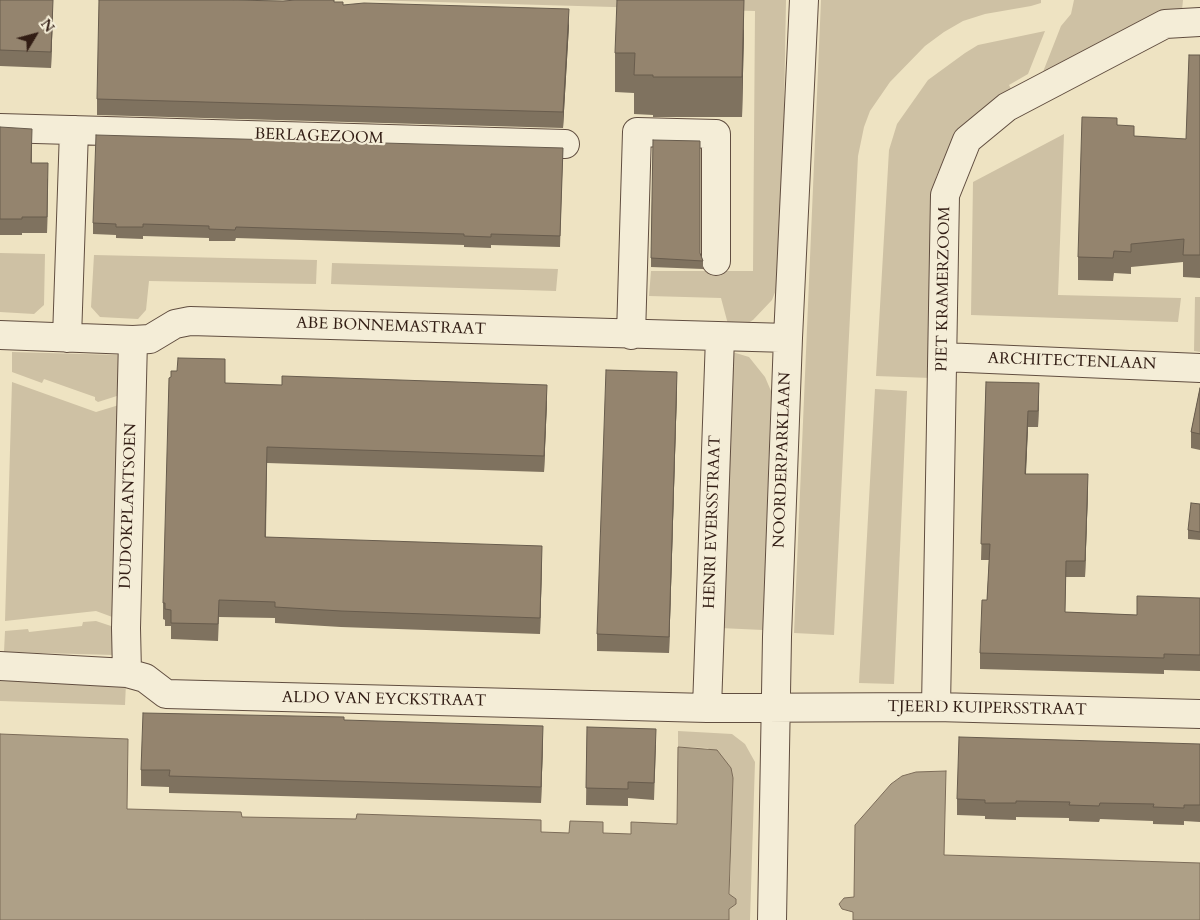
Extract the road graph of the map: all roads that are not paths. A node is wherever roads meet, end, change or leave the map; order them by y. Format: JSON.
{"nodes":[{"id":1,"x":804,"y":0,"type":"edge"},
{"id":2,"x":1200,"y":22,"type":"edge"},
{"id":3,"x":0,"y":128,"type":"edge"},
{"id":4,"x":74,"y":130,"type":"junction"},
{"id":5,"x":565,"y":144,"type":"dead end"},
{"id":6,"x":716,"y":261,"type":"dead end"},
{"id":7,"x":0,"y":335,"type":"edge"},
{"id":8,"x":632,"y":335,"type":"junction"},
{"id":9,"x":720,"y":337,"type":"junction"},
{"id":10,"x":67,"y":338,"type":"junction"},
{"id":11,"x":788,"y":338,"type":"junction"},
{"id":12,"x":133,"y":340,"type":"junction"},
{"id":13,"x":943,"y":357,"type":"junction"},
{"id":14,"x":1200,"y":368,"type":"edge"},
{"id":15,"x":0,"y":666,"type":"edge"},
{"id":16,"x":127,"y":672,"type":"junction"},
{"id":17,"x":775,"y":707,"type":"junction"},
{"id":18,"x":936,"y":707,"type":"junction"},
{"id":19,"x":706,"y":708,"type":"junction"},
{"id":20,"x":1200,"y":714,"type":"edge"},
{"id":21,"x":772,"y":920,"type":"edge"}],
"edges":[{"from":1,"to":11,"type":"street","name":"NOORDERPARKLAAN"},
{"from":2,"to":13,"type":"street","name":"PIET KRAMERZOOM"},
{"from":3,"to":4,"type":"street","name":"BERLAGEZOOM"},
{"from":4,"to":5,"type":"street","name":"BERLAGEZOOM"},
{"from":4,"to":10,"type":"street"},
{"from":6,"to":8,"type":"street"},
{"from":7,"to":10,"type":"street","name":"ABE BONNEMASTRAAT"},
{"from":8,"to":9,"type":"street","name":"ABE BONNEMASTRAAT"},
{"from":8,"to":12,"type":"street","name":"ABE BONNEMASTRAAT"},
{"from":9,"to":11,"type":"street","name":"ABE BONNEMASTRAAT"},
{"from":9,"to":19,"type":"street","name":"HENRI EVERSSTRAAT"},
{"from":10,"to":12,"type":"street","name":"ABE BONNEMASTRAAT"},
{"from":11,"to":17,"type":"street","name":"NOORDERPARKLAAN"},
{"from":12,"to":16,"type":"street","name":"DUDOKPLANTSOEN"},
{"from":13,"to":14,"type":"street","name":"ARCHITECTENLAAN"},
{"from":13,"to":18,"type":"street","name":"PIET KRAMERZOOM"},
{"from":15,"to":16,"type":"street","name":"ALDO VAN EYCKSTRAAT"},
{"from":16,"to":19,"type":"street","name":"ALDO VAN EYCKSTRAAT"},
{"from":17,"to":18,"type":"street","name":"TJEERD KUIPERSSTRAAT"},
{"from":17,"to":19,"type":"street","name":"ALDO VAN EYCKSTRAAT"},
{"from":17,"to":21,"type":"street","name":"NOORDERPARKLAAN"},
{"from":18,"to":20,"type":"street","name":"TJEERD KUIPERSSTRAAT"}]}
